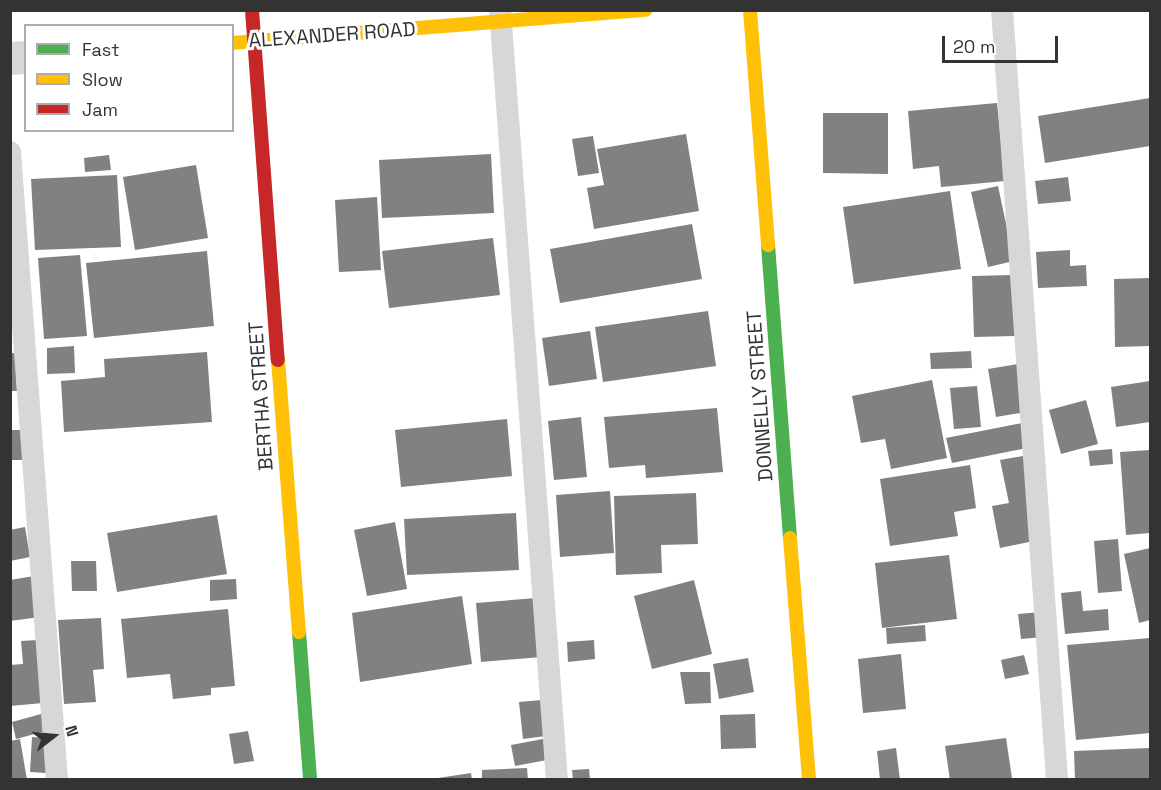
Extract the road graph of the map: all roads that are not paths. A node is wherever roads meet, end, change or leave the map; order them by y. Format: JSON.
{"nodes":[{"id":1,"x":252,"y":10,"type":"edge"},
{"id":2,"x":646,"y":10,"type":"edge"},
{"id":3,"x":750,"y":10,"type":"edge"},
{"id":4,"x":1002,"y":10,"type":"edge"},
{"id":5,"x":500,"y":17,"type":"edge"},
{"id":6,"x":254,"y":41,"type":"junction"},
{"id":7,"x":234,"y":43,"type":"edge"},
{"id":8,"x":10,"y":152,"type":"edge"},
{"id":9,"x":57,"y":780,"type":"edge"},
{"id":10,"x":310,"y":780,"type":"edge"},
{"id":11,"x":558,"y":780,"type":"edge"},
{"id":12,"x":808,"y":780,"type":"edge"},
{"id":13,"x":1057,"y":780,"type":"edge"}],
"edges":[{"from":1,"to":6,"type":"street","name":"BERTHA STREET"},
{"from":2,"to":5,"type":"street","name":"ALEXANDER ROAD"},
{"from":3,"to":12,"type":"street","name":"DONNELLY STREET"},
{"from":4,"to":13,"type":"lane"},
{"from":5,"to":6,"type":"street","name":"ALEXANDER ROAD"},
{"from":5,"to":11,"type":"lane"},
{"from":6,"to":7,"type":"street","name":"ALEXANDER ROAD"},
{"from":6,"to":10,"type":"street","name":"BERTHA STREET"},
{"from":8,"to":9,"type":"lane"}]}
